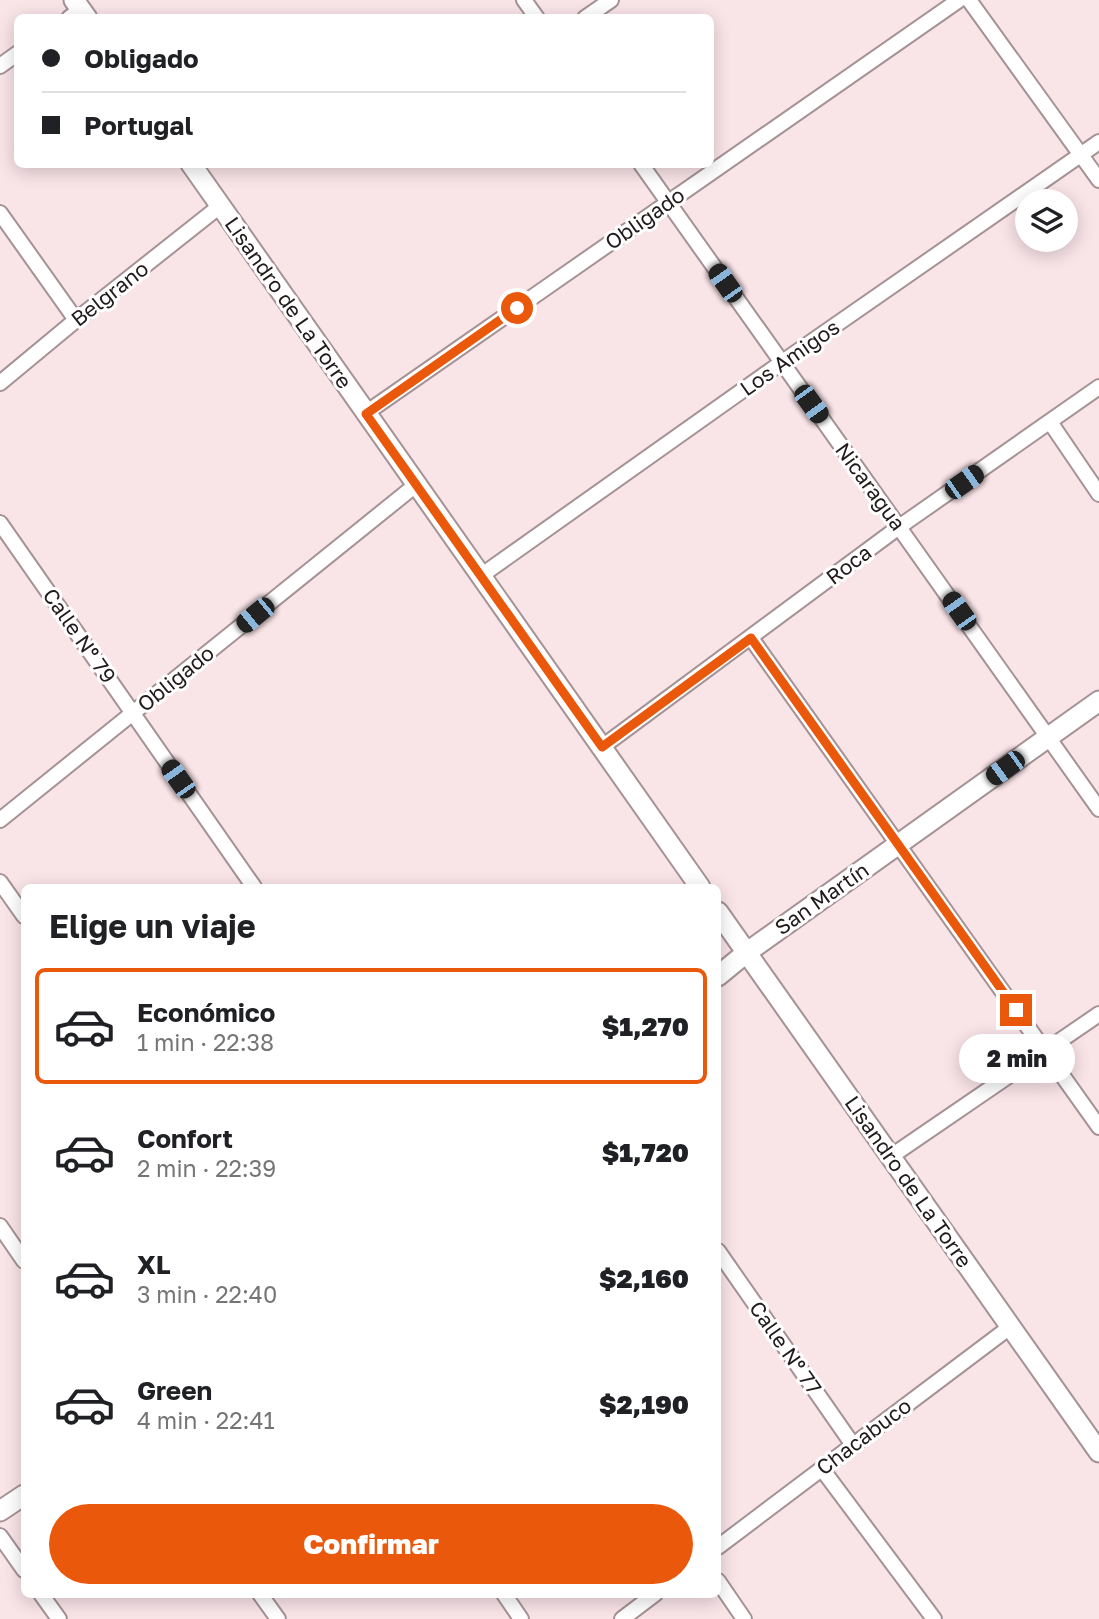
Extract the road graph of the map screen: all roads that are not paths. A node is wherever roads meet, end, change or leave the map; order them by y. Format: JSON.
{"nodes":[{"id":1,"x":611,"y":0,"type":"edge"},
{"id":2,"x":959,"y":0,"type":"edge"},
{"id":3,"x":969,"y":0,"type":"edge"},
{"id":4,"x":591,"y":14,"type":"edge"},
{"id":5,"x":1099,"y":142,"type":"edge"},
{"id":6,"x":1080,"y":155,"type":"junction"},
{"id":7,"x":194,"y":168,"type":"edge"},
{"id":8,"x":644,"y":168,"type":"edge"},
{"id":9,"x":1099,"y":180,"type":"edge"},
{"id":10,"x":668,"y":203,"type":"junction"},
{"id":11,"x":220,"y":206,"type":"junction"},
{"id":12,"x":0,"y":213,"type":"edge"},
{"id":13,"x":76,"y":320,"type":"junction"},
{"id":14,"x":782,"y":363,"type":"junction"},
{"id":15,"x":0,"y":383,"type":"edge"},
{"id":16,"x":1099,"y":387,"type":"edge"},
{"id":17,"x":366,"y":414,"type":"junction"},
{"id":18,"x":1050,"y":422,"type":"junction"},
{"id":19,"x":417,"y":484,"type":"junction"},
{"id":20,"x":1099,"y":494,"type":"edge"},
{"id":21,"x":0,"y":523,"type":"edge"},
{"id":22,"x":899,"y":527,"type":"junction"},
{"id":23,"x":481,"y":575,"type":"junction"},
{"id":24,"x":751,"y":638,"type":"junction"},
{"id":25,"x":1099,"y":701,"type":"edge"},
{"id":26,"x":133,"y":714,"type":"junction"},
{"id":27,"x":1048,"y":738,"type":"junction"},
{"id":28,"x":602,"y":747,"type":"junction"},
{"id":29,"x":1099,"y":809,"type":"edge"},
{"id":30,"x":0,"y":820,"type":"edge"},
{"id":31,"x":898,"y":845,"type":"junction"},
{"id":32,"x":0,"y":882,"type":"edge"},
{"id":33,"x":252,"y":884,"type":"edge"},
{"id":34,"x":698,"y":884,"type":"edge"},
{"id":35,"x":21,"y":912,"type":"edge"},
{"id":36,"x":721,"y":916,"type":"edge"},
{"id":37,"x":746,"y":953,"type":"junction"},
{"id":38,"x":721,"y":974,"type":"edge"},
{"id":39,"x":1099,"y":1014,"type":"edge"},
{"id":40,"x":1045,"y":1052,"type":"junction"},
{"id":41,"x":1099,"y":1128,"type":"edge"},
{"id":42,"x":890,"y":1157,"type":"junction"},
{"id":43,"x":0,"y":1226,"type":"edge"},
{"id":44,"x":721,"y":1255,"type":"edge"},
{"id":45,"x":21,"y":1257,"type":"edge"},
{"id":46,"x":1010,"y":1327,"type":"junction"},
{"id":47,"x":853,"y":1445,"type":"junction"},
{"id":48,"x":1099,"y":1452,"type":"edge"},
{"id":49,"x":822,"y":1469,"type":"junction"},
{"id":50,"x":21,"y":1496,"type":"edge"},
{"id":51,"x":0,"y":1511,"type":"edge"},
{"id":52,"x":0,"y":1536,"type":"edge"},
{"id":53,"x":721,"y":1545,"type":"edge"},
{"id":54,"x":21,"y":1566,"type":"edge"},
{"id":55,"x":721,"y":1585,"type":"edge"},
{"id":56,"x":44,"y":1598,"type":"edge"},
{"id":57,"x":263,"y":1598,"type":"edge"},
{"id":58,"x":507,"y":1598,"type":"edge"},
{"id":59,"x":650,"y":1598,"type":"edge"},
{"id":60,"x":59,"y":1619,"type":"edge"},
{"id":61,"x":278,"y":1619,"type":"edge"},
{"id":62,"x":522,"y":1619,"type":"edge"},
{"id":63,"x":622,"y":1619,"type":"edge"},
{"id":64,"x":744,"y":1619,"type":"edge"},
{"id":65,"x":934,"y":1619,"type":"edge"}],
"edges":[{"from":1,"to":4,"type":"street"},
{"from":2,"to":10,"type":"street","name":"Obligado"},
{"from":3,"to":6,"type":"street"},
{"from":5,"to":6,"type":"street","name":"Los Amigos"},
{"from":6,"to":9,"type":"street"},
{"from":6,"to":14,"type":"street","name":"Los Amigos"},
{"from":7,"to":11,"type":"street","name":"Lisandro de La Torre"},
{"from":8,"to":10,"type":"street","name":"Nicaragua"},
{"from":10,"to":14,"type":"street","name":"Nicaragua"},
{"from":10,"to":17,"type":"street","name":"Obligado"},
{"from":11,"to":13,"type":"street","name":"Belgrano"},
{"from":11,"to":17,"type":"street","name":"Lisandro de La Torre"},
{"from":12,"to":13,"type":"street"},
{"from":13,"to":15,"type":"street","name":"Belgrano"},
{"from":14,"to":22,"type":"street","name":"Nicaragua"},
{"from":14,"to":23,"type":"street","name":"Los Amigos"},
{"from":16,"to":18,"type":"street","name":"Roca"},
{"from":17,"to":19,"type":"street","name":"Lisandro de La Torre"},
{"from":18,"to":20,"type":"street"},
{"from":18,"to":22,"type":"street","name":"Roca"},
{"from":19,"to":23,"type":"street","name":"Lisandro de La Torre"},
{"from":19,"to":26,"type":"street","name":"Obligado"},
{"from":21,"to":26,"type":"street","name":"Calle Nº 79"},
{"from":22,"to":24,"type":"street","name":"Roca"},
{"from":22,"to":27,"type":"street","name":"Nicaragua"},
{"from":23,"to":28,"type":"street","name":"Lisandro de La Torre"},
{"from":24,"to":28,"type":"street","name":"Roca"},
{"from":24,"to":31,"type":"street"},
{"from":25,"to":27,"type":"street","name":"San Martín"},
{"from":26,"to":30,"type":"street","name":"Obligado"},
{"from":26,"to":33,"type":"street","name":"Calle Nº 79"},
{"from":27,"to":29,"type":"street","name":"Nicaragua"},
{"from":27,"to":31,"type":"street","name":"San Martín"},
{"from":28,"to":34,"type":"street","name":"Lisandro de La Torre"},
{"from":31,"to":37,"type":"street","name":"San Martín"},
{"from":31,"to":40,"type":"street"},
{"from":32,"to":35,"type":"street"},
{"from":36,"to":37,"type":"street","name":"Lisandro de La Torre"},
{"from":37,"to":38,"type":"street","name":"San Martín"},
{"from":37,"to":42,"type":"street","name":"Lisandro de La Torre"},
{"from":39,"to":40,"type":"street"},
{"from":40,"to":41,"type":"street"},
{"from":40,"to":42,"type":"street"},
{"from":42,"to":46,"type":"street","name":"Lisandro de La Torre"},
{"from":43,"to":45,"type":"street"},
{"from":44,"to":47,"type":"street","name":"Calle Nº 77"},
{"from":46,"to":47,"type":"street","name":"Chacabuco"},
{"from":46,"to":48,"type":"street","name":"Lisandro de La Torre"},
{"from":47,"to":49,"type":"street","name":"Chacabuco"},
{"from":49,"to":53,"type":"street","name":"Chacabuco"},
{"from":49,"to":65,"type":"street"},
{"from":50,"to":51,"type":"street"},
{"from":52,"to":54,"type":"street"},
{"from":55,"to":64,"type":"street"},
{"from":56,"to":60,"type":"street"},
{"from":57,"to":61,"type":"street"},
{"from":58,"to":62,"type":"street"},
{"from":59,"to":63,"type":"street"}]}
